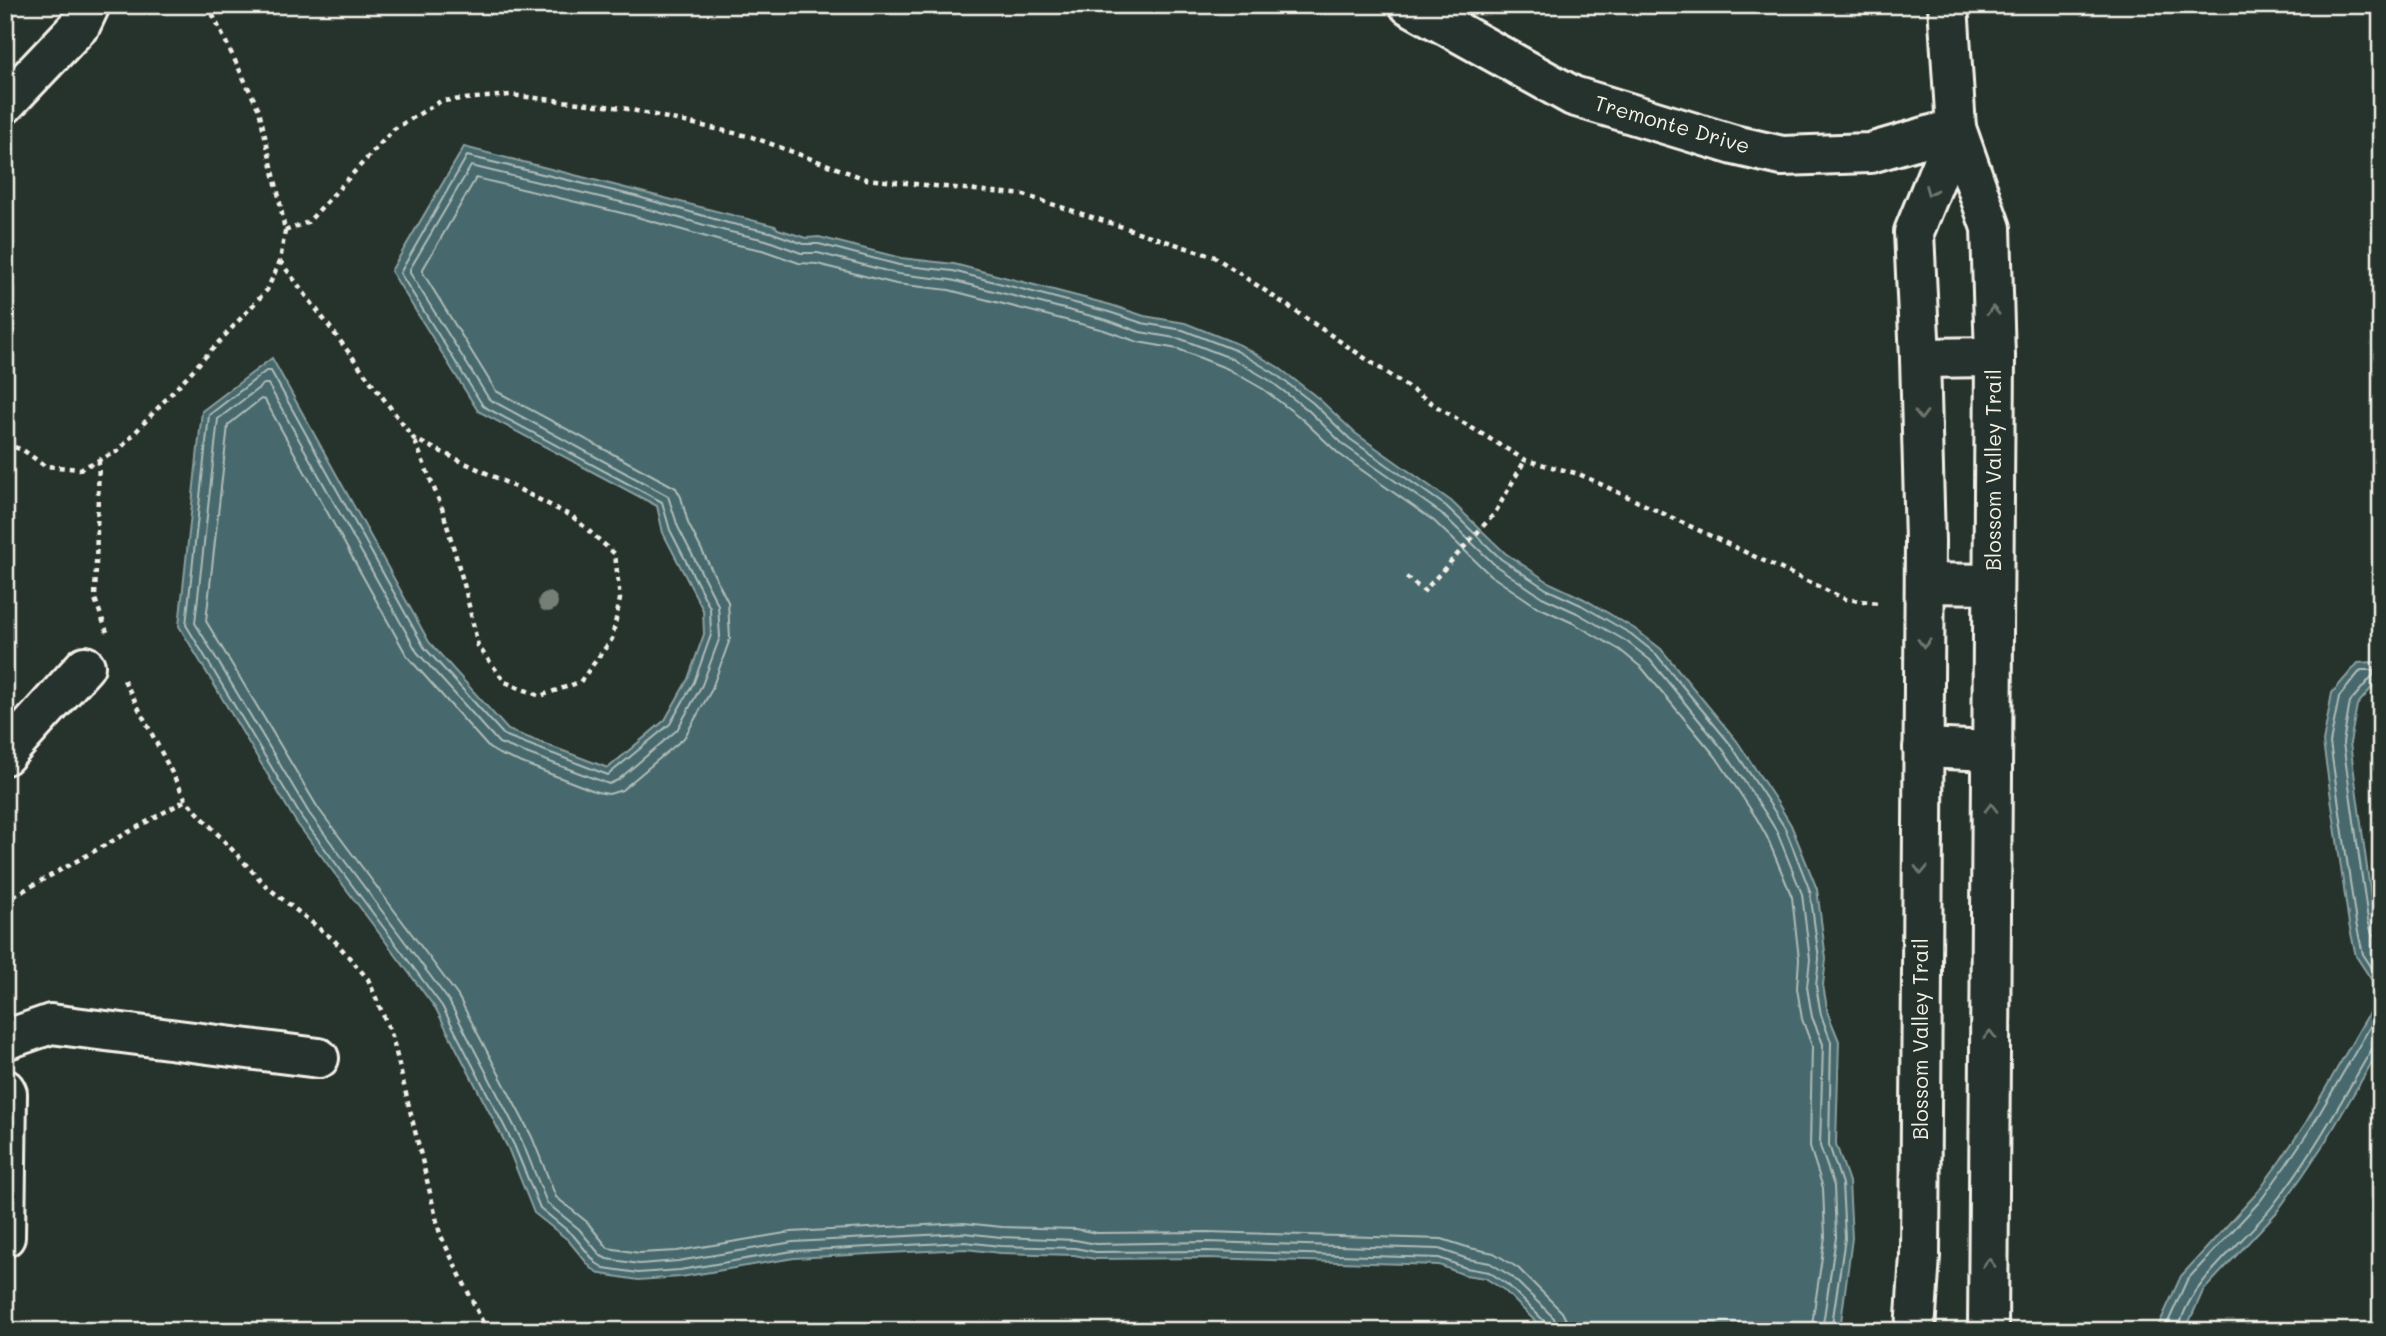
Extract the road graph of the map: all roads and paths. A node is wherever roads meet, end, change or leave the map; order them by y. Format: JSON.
{"nodes":[{"id":1,"x":90,"y":5,"type":"edge"},
{"id":2,"x":208,"y":5,"type":"edge"},
{"id":3,"x":1409,"y":5,"type":"edge"},
{"id":4,"x":1948,"y":5,"type":"edge"},
{"id":5,"x":5,"y":104,"type":"edge"},
{"id":6,"x":1956,"y":128,"type":"junction"},
{"id":7,"x":285,"y":231,"type":"junction"},
{"id":8,"x":280,"y":261,"type":"junction"},
{"id":9,"x":1994,"y":357,"type":"junction"},
{"id":10,"x":1920,"y":358,"type":"junction"},
{"id":11,"x":414,"y":439,"type":"junction"},
{"id":12,"x":5,"y":444,"type":"edge"},
{"id":13,"x":99,"y":460,"type":"junction"},
{"id":14,"x":1525,"y":460,"type":"junction"},
{"id":15,"x":1406,"y":577,"type":"dead end"},
{"id":16,"x":1925,"y":583,"type":"junction"},
{"id":17,"x":1993,"y":584,"type":"junction"},
{"id":18,"x":1878,"y":603,"type":"dead end"},
{"id":19,"x":108,"y":635,"type":"dead end"},
{"id":20,"x":103,"y":669,"type":"joint"},
{"id":21,"x":1923,"y":748,"type":"junction"},
{"id":22,"x":1992,"y":751,"type":"junction"},
{"id":23,"x":5,"y":755,"type":"edge"},
{"id":24,"x":186,"y":800,"type":"junction"},
{"id":25,"x":5,"y":901,"type":"edge"},
{"id":26,"x":5,"y":1040,"type":"edge"},
{"id":27,"x":319,"y":1058,"type":"dead end"},
{"id":28,"x":5,"y":1089,"type":"edge"},
{"id":29,"x":6,"y":1187,"type":"edge"},
{"id":30,"x":5,"y":1237,"type":"edge"},
{"id":31,"x":487,"y":1331,"type":"edge"},
{"id":32,"x":1915,"y":1331,"type":"edge"},
{"id":33,"x":1988,"y":1331,"type":"edge"}],
"edges":[{"from":1,"to":5,"type":"street"},
{"from":2,"to":7,"type":"path"},
{"from":3,"to":6,"type":"street","name":"Tremonte Drive"},
{"from":4,"to":6,"type":"street","name":"Blossom Valley Trail"},
{"from":9,"to":6,"type":"street","name":"Blossom Valley Trail","one_way":true},
{"from":6,"to":10,"type":"street","name":"Blossom Valley Trail","one_way":true},
{"from":7,"to":8,"type":"path"},
{"from":7,"to":14,"type":"path"},
{"from":8,"to":11,"type":"path"},
{"from":8,"to":13,"type":"path"},
{"from":9,"to":10,"type":"street","name":"Blossom Valley Trail"},
{"from":9,"to":17,"type":"street","name":"Blossom Valley Trail"},
{"from":10,"to":16,"type":"street","name":"Blossom Valley Trail","one_way":true},
{"from":11,"to":11,"type":"path"},
{"from":12,"to":13,"type":"path"},
{"from":13,"to":19,"type":"path"},
{"from":14,"to":15,"type":"path"},
{"from":14,"to":18,"type":"path"},
{"from":16,"to":17,"type":"street","name":"Blossom Valley Trail"},
{"from":16,"to":21,"type":"street","name":"Blossom Valley Trail","one_way":true},
{"from":17,"to":22,"type":"street","name":"Blossom Valley Trail"},
{"from":20,"to":23,"type":"street"},
{"from":20,"to":24,"type":"path"},
{"from":21,"to":22,"type":"street"},
{"from":21,"to":32,"type":"street","name":"Blossom Valley Trail","one_way":true},
{"from":33,"to":22,"type":"street","name":"Blossom Valley Trail","one_way":true},
{"from":24,"to":25,"type":"path"},
{"from":24,"to":31,"type":"path"},
{"from":26,"to":27,"type":"street"},
{"from":28,"to":29,"type":"street"},
{"from":29,"to":30,"type":"street"}]}
